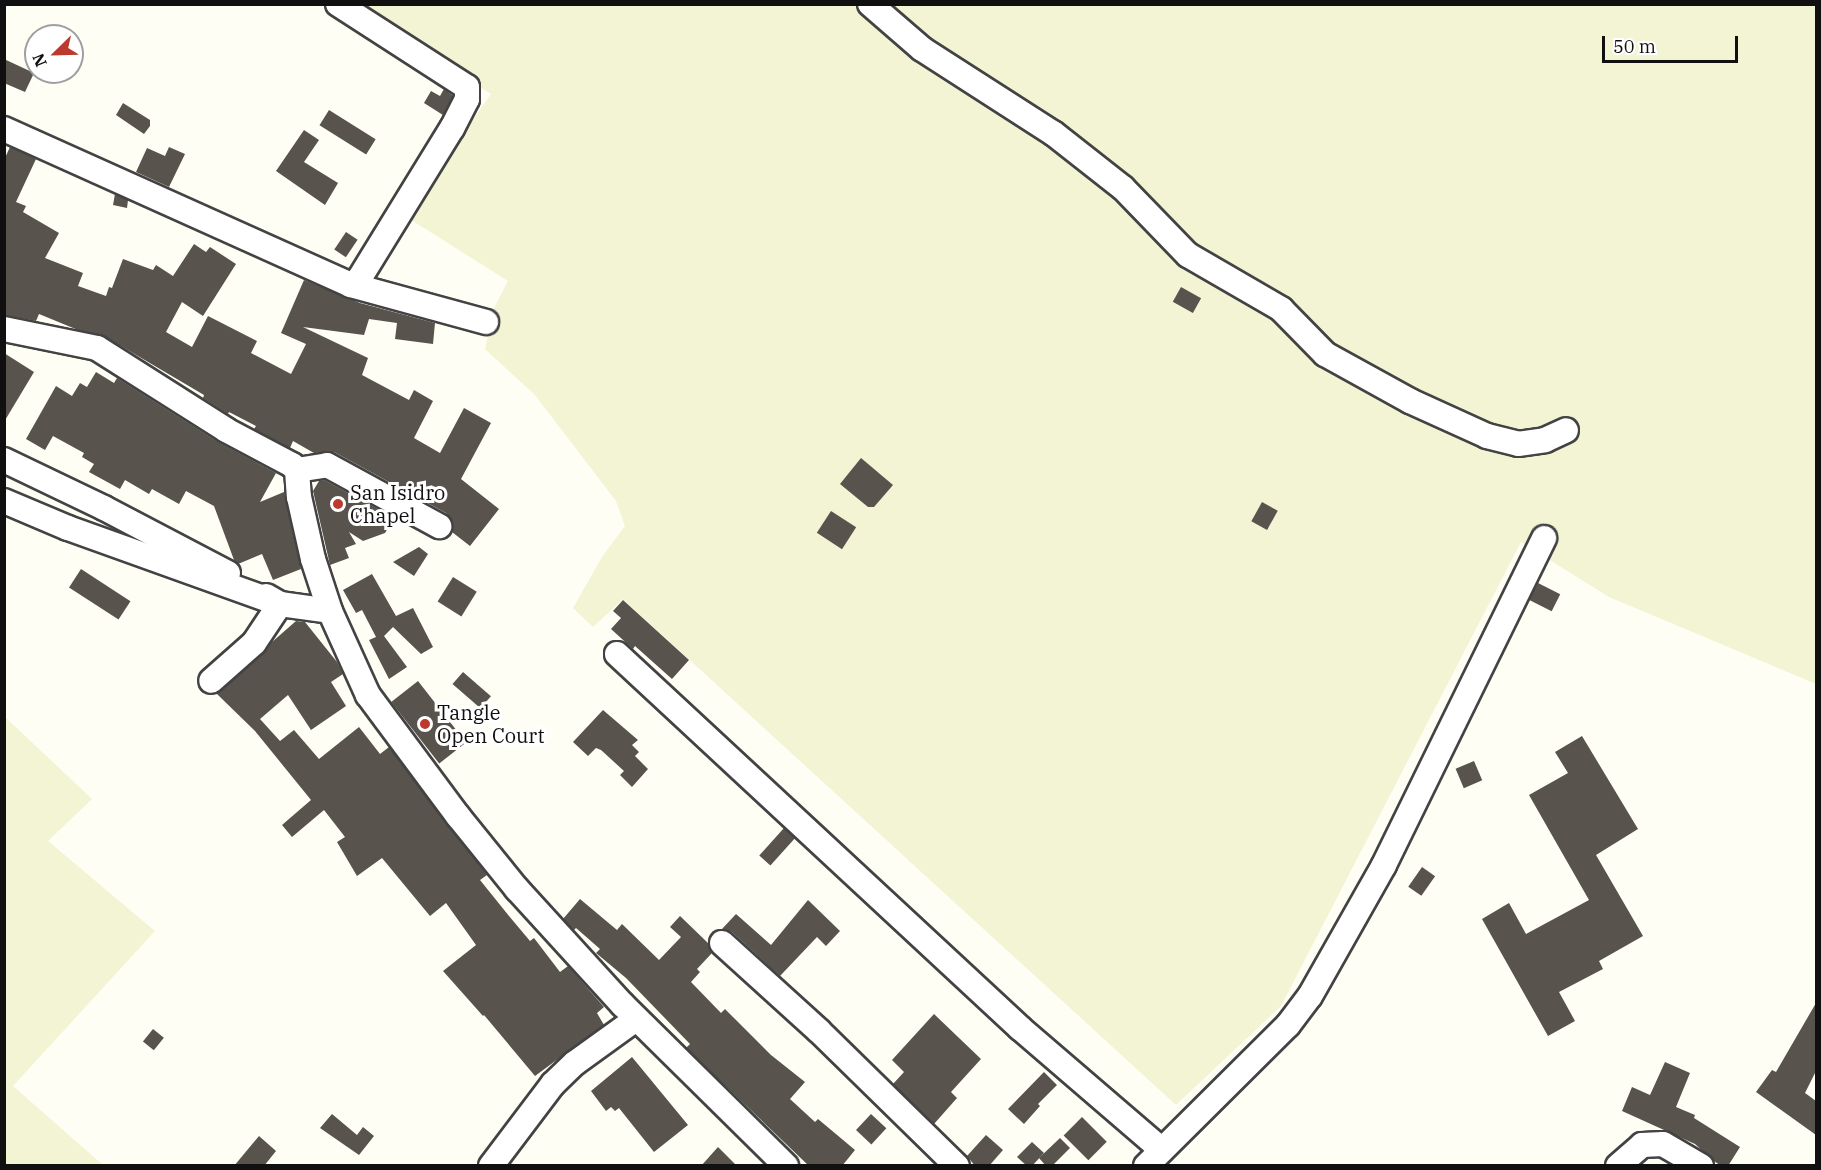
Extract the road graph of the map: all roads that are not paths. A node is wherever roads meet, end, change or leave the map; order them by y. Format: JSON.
{"nodes":[{"id":1,"x":338,"y":4,"type":"edge"},
{"id":2,"x":870,"y":4,"type":"edge"},
{"id":3,"x":4,"y":129,"type":"edge"},
{"id":4,"x":351,"y":285,"type":"junction"},
{"id":5,"x":486,"y":322,"type":"dead end"},
{"id":6,"x":4,"y":329,"type":"edge"},
{"id":7,"x":1566,"y":430,"type":"dead end"},
{"id":8,"x":4,"y":460,"type":"edge"},
{"id":9,"x":297,"y":470,"type":"junction"},
{"id":10,"x":4,"y":501,"type":"edge"},
{"id":11,"x":439,"y":526,"type":"dead end"},
{"id":12,"x":1544,"y":537,"type":"dead end"},
{"id":13,"x":280,"y":604,"type":"junction"},
{"id":14,"x":330,"y":611,"type":"junction"},
{"id":15,"x":617,"y":654,"type":"dead end"},
{"id":16,"x":211,"y":681,"type":"dead end"},
{"id":17,"x":722,"y":943,"type":"dead end"},
{"id":18,"x":636,"y":1019,"type":"junction"},
{"id":19,"x":1154,"y":1158,"type":"edge"},
{"id":20,"x":491,"y":1166,"type":"edge"},
{"id":21,"x":786,"y":1166,"type":"edge"},
{"id":22,"x":957,"y":1166,"type":"edge"},
{"id":23,"x":1618,"y":1166,"type":"edge"},
{"id":24,"x":1701,"y":1166,"type":"edge"}],
"edges":[{"from":1,"to":4,"type":"street"},
{"from":2,"to":7,"type":"street"},
{"from":3,"to":4,"type":"street"},
{"from":4,"to":5,"type":"street"},
{"from":6,"to":9,"type":"street"},
{"from":8,"to":13,"type":"street"},
{"from":9,"to":11,"type":"street"},
{"from":9,"to":14,"type":"street"},
{"from":10,"to":13,"type":"street"},
{"from":12,"to":19,"type":"street"},
{"from":13,"to":14,"type":"street"},
{"from":13,"to":16,"type":"street"},
{"from":14,"to":18,"type":"street"},
{"from":15,"to":19,"type":"street"},
{"from":17,"to":22,"type":"street"},
{"from":18,"to":20,"type":"street"},
{"from":18,"to":21,"type":"street"},
{"from":23,"to":24,"type":"street"}]}
